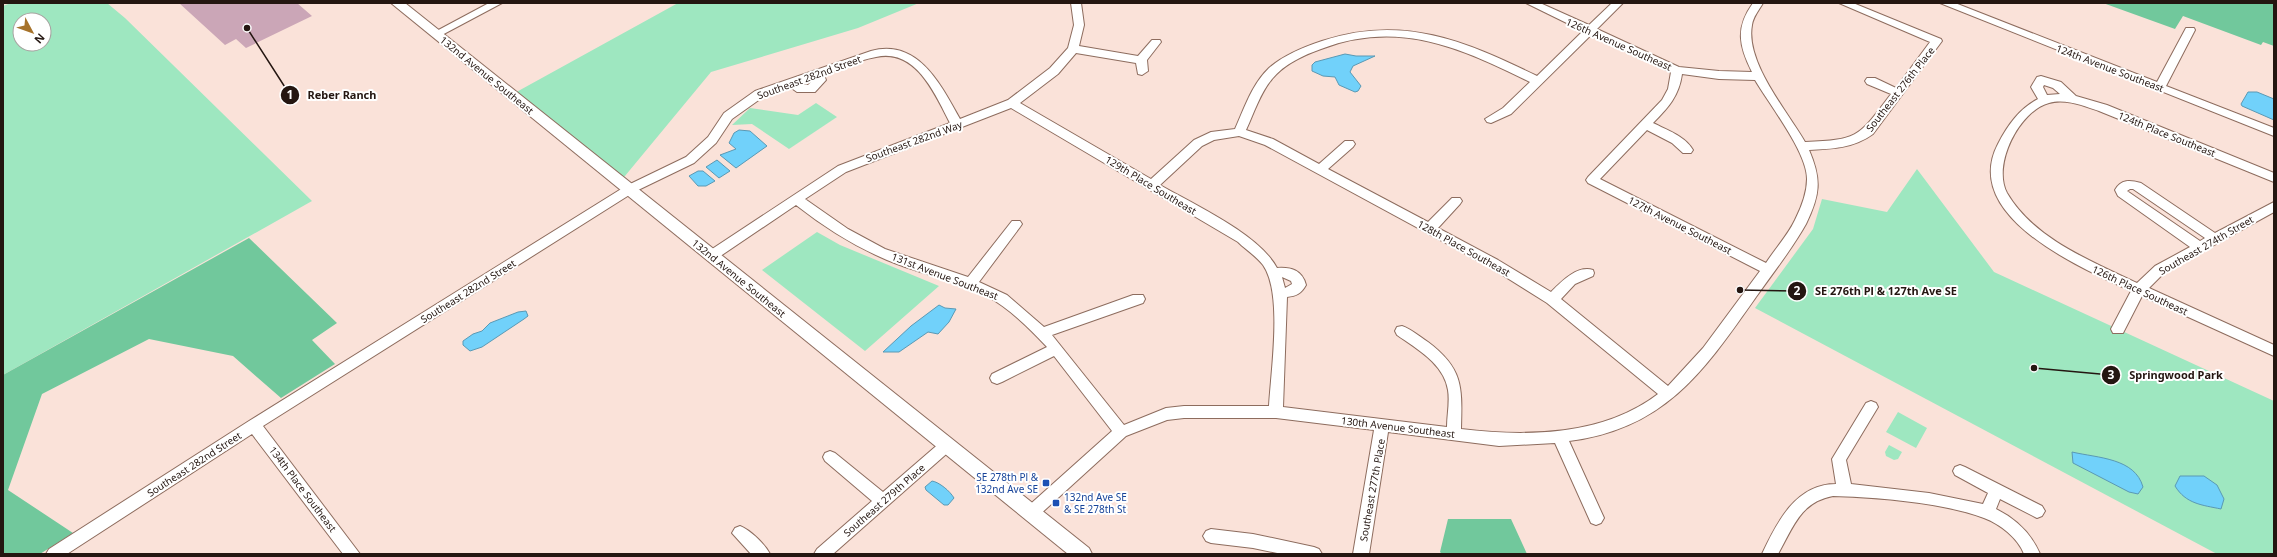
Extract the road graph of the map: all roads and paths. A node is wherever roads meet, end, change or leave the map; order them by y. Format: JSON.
{"nodes":[{"id":1,"x":397,"y":3,"type":"edge"},
{"id":2,"x":497,"y":3,"type":"edge"},
{"id":3,"x":1076,"y":3,"type":"edge"},
{"id":4,"x":1531,"y":3,"type":"edge"},
{"id":5,"x":1618,"y":3,"type":"edge"},
{"id":6,"x":1758,"y":3,"type":"edge"},
{"id":7,"x":1844,"y":3,"type":"edge"},
{"id":8,"x":1945,"y":3,"type":"edge"},
{"id":9,"x":2190,"y":30,"type":"dead end"},
{"id":10,"x":1590,"y":31,"type":"junction"},
{"id":11,"x":436,"y":34,"type":"junction"},
{"id":12,"x":1156,"y":42,"type":"dead end"},
{"id":13,"x":1073,"y":49,"type":"junction"},
{"id":14,"x":1142,"y":60,"type":"junction"},
{"id":15,"x":1677,"y":70,"type":"junction"},
{"id":16,"x":1142,"y":71,"type":"dead end"},
{"id":17,"x":1759,"y":76,"type":"junction"},
{"id":18,"x":1538,"y":81,"type":"junction"},
{"id":19,"x":1871,"y":81,"type":"dead end"},
{"id":20,"x":2160,"y":87,"type":"junction"},
{"id":21,"x":1898,"y":93,"type":"junction"},
{"id":22,"x":2072,"y":99,"type":"junction"},
{"id":23,"x":2044,"y":100,"type":"junction"},
{"id":24,"x":1012,"y":103,"type":"junction"},
{"id":25,"x":1491,"y":119,"type":"dead end"},
{"id":26,"x":958,"y":125,"type":"junction"},
{"id":27,"x":1647,"y":125,"type":"junction"},
{"id":28,"x":1239,"y":132,"type":"junction"},
{"id":29,"x":2274,"y":132,"type":"edge"},
{"id":30,"x":1349,"y":144,"type":"dead end"},
{"id":31,"x":1802,"y":146,"type":"junction"},
{"id":32,"x":1687,"y":150,"type":"dead end"},
{"id":33,"x":1320,"y":169,"type":"junction"},
{"id":34,"x":2274,"y":178,"type":"edge"},
{"id":35,"x":1152,"y":185,"type":"junction"},
{"id":36,"x":630,"y":189,"type":"junction"},
{"id":37,"x":796,"y":199,"type":"junction"},
{"id":38,"x":1456,"y":201,"type":"dead end"},
{"id":39,"x":2274,"y":206,"type":"edge"},
{"id":40,"x":1016,"y":224,"type":"dead end"},
{"id":41,"x":1429,"y":229,"type":"junction"},
{"id":42,"x":2215,"y":238,"type":"junction"},
{"id":43,"x":2199,"y":247,"type":"junction"},
{"id":44,"x":711,"y":256,"type":"junction"},
{"id":45,"x":1768,"y":270,"type":"junction"},
{"id":46,"x":1588,"y":273,"type":"dead end"},
{"id":47,"x":970,"y":284,"type":"junction"},
{"id":48,"x":2139,"y":289,"type":"junction"},
{"id":49,"x":1138,"y":299,"type":"dead end"},
{"id":50,"x":1552,"y":299,"type":"junction"},
{"id":51,"x":2118,"y":329,"type":"dead end"},
{"id":52,"x":1402,"y":331,"type":"dead end"},
{"id":53,"x":1042,"y":333,"type":"junction"},
{"id":54,"x":1056,"y":349,"type":"junction"},
{"id":55,"x":2274,"y":351,"type":"edge"},
{"id":56,"x":997,"y":378,"type":"dead end"},
{"id":57,"x":1669,"y":395,"type":"junction"},
{"id":58,"x":1871,"y":407,"type":"dead end"},
{"id":59,"x":1276,"y":412,"type":"junction"},
{"id":60,"x":254,"y":425,"type":"junction"},
{"id":61,"x":1382,"y":426,"type":"junction"},
{"id":62,"x":1121,"y":432,"type":"junction"},
{"id":63,"x":1454,"y":434,"type":"junction"},
{"id":64,"x":1559,"y":436,"type":"junction"},
{"id":65,"x":947,"y":445,"type":"junction"},
{"id":66,"x":830,"y":457,"type":"dead end"},
{"id":67,"x":1960,"y":470,"type":"dead end"},
{"id":68,"x":1844,"y":489,"type":"junction"},
{"id":69,"x":1996,"y":490,"type":"junction"},
{"id":70,"x":883,"y":501,"type":"junction"},
{"id":71,"x":2037,"y":511,"type":"dead end"},
{"id":72,"x":1987,"y":512,"type":"junction"},
{"id":73,"x":1031,"y":513,"type":"junction"},
{"id":74,"x":1596,"y":518,"type":"dead end"},
{"id":75,"x":740,"y":533,"type":"dead end"},
{"id":76,"x":1211,"y":536,"type":"dead end"},
{"id":77,"x":54,"y":554,"type":"edge"},
{"id":78,"x":352,"y":554,"type":"edge"},
{"id":79,"x":762,"y":554,"type":"edge"},
{"id":80,"x":822,"y":554,"type":"edge"},
{"id":81,"x":1082,"y":554,"type":"edge"},
{"id":82,"x":1314,"y":554,"type":"edge"},
{"id":83,"x":1361,"y":554,"type":"edge"},
{"id":84,"x":1770,"y":554,"type":"edge"},
{"id":85,"x":2032,"y":554,"type":"edge"}],
"edges":[{"from":1,"to":11,"type":"main road","name":"132nd Avenue Southeast"},
{"from":2,"to":11,"type":"street"},
{"from":3,"to":13,"type":"street","name":"Southeast 282nd Way"},
{"from":4,"to":10,"type":"street","name":"126th Avenue Southeast"},
{"from":5,"to":10,"type":"street"},
{"from":6,"to":17,"type":"street"},
{"from":7,"to":21,"type":"street","name":"Southeast 276th Place"},
{"from":8,"to":20,"type":"street","name":"124th Avenue Southeast"},
{"from":9,"to":20,"type":"street"},
{"from":10,"to":15,"type":"street","name":"126th Avenue Southeast"},
{"from":10,"to":18,"type":"street"},
{"from":11,"to":36,"type":"main road","name":"132nd Avenue Southeast"},
{"from":12,"to":14,"type":"street"},
{"from":13,"to":14,"type":"street"},
{"from":13,"to":24,"type":"street","name":"Southeast 282nd Way"},
{"from":14,"to":16,"type":"street"},
{"from":15,"to":17,"type":"street","name":"126th Avenue Southeast"},
{"from":15,"to":27,"type":"street"},
{"from":17,"to":31,"type":"street"},
{"from":18,"to":25,"type":"street"},
{"from":18,"to":28,"type":"street"},
{"from":19,"to":21,"type":"street"},
{"from":20,"to":29,"type":"street","name":"124th Avenue Southeast"},
{"from":21,"to":31,"type":"street","name":"Southeast 276th Place"},
{"from":22,"to":23,"type":"street","name":"124th Place Southeast"},
{"from":22,"to":23,"type":"street"},
{"from":22,"to":34,"type":"street","name":"124th Place Southeast"},
{"from":23,"to":48,"type":"street","name":"126th Place Southeast"},
{"from":24,"to":26,"type":"street","name":"Southeast 282nd Way"},
{"from":24,"to":35,"type":"street","name":"129th Place Southeast"},
{"from":26,"to":36,"type":"street","name":"Southeast 282nd Street"},
{"from":26,"to":37,"type":"street","name":"Southeast 282nd Way"},
{"from":27,"to":32,"type":"street"},
{"from":27,"to":45,"type":"street","name":"127th Avenue Southeast"},
{"from":28,"to":33,"type":"street","name":"128th Place Southeast"},
{"from":28,"to":35,"type":"street"},
{"from":30,"to":33,"type":"street"},
{"from":31,"to":45,"type":"street"},
{"from":33,"to":41,"type":"street","name":"128th Place Southeast"},
{"from":35,"to":59,"type":"street","name":"129th Place Southeast"},
{"from":36,"to":44,"type":"main road","name":"132nd Avenue Southeast"},
{"from":36,"to":60,"type":"street","name":"Southeast 282nd Street"},
{"from":37,"to":44,"type":"street","name":"Southeast 282nd Way"},
{"from":37,"to":47,"type":"street","name":"131st Avenue Southeast"},
{"from":38,"to":41,"type":"street"},
{"from":39,"to":42,"type":"street","name":"Southeast 274th Street"},
{"from":40,"to":47,"type":"street"},
{"from":41,"to":50,"type":"street","name":"128th Place Southeast"},
{"from":42,"to":43,"type":"street","name":"Southeast 274th Street"},
{"from":42,"to":43,"type":"street"},
{"from":43,"to":48,"type":"street","name":"Southeast 274th Street"},
{"from":44,"to":65,"type":"main road","name":"132nd Avenue Southeast"},
{"from":45,"to":57,"type":"street"},
{"from":46,"to":50,"type":"street"},
{"from":47,"to":53,"type":"street","name":"131st Avenue Southeast"},
{"from":48,"to":51,"type":"street","name":"Southeast 274th Street"},
{"from":48,"to":55,"type":"street","name":"126th Place Southeast"},
{"from":49,"to":53,"type":"street"},
{"from":50,"to":57,"type":"street","name":"128th Place Southeast"},
{"from":52,"to":63,"type":"street"},
{"from":53,"to":54,"type":"street","name":"131st Avenue Southeast"},
{"from":54,"to":56,"type":"street"},
{"from":54,"to":62,"type":"street","name":"131st Avenue Southeast"},
{"from":57,"to":64,"type":"street","name":"130th Avenue Southeast"},
{"from":58,"to":68,"type":"street"},
{"from":59,"to":61,"type":"street","name":"130th Avenue Southeast"},
{"from":59,"to":62,"type":"street","name":"130th Avenue Southeast"},
{"from":60,"to":77,"type":"street","name":"Southeast 282nd Street"},
{"from":60,"to":78,"type":"street","name":"134th Place Southeast"},
{"from":61,"to":63,"type":"street","name":"130th Avenue Southeast"},
{"from":61,"to":83,"type":"street","name":"Southeast 277th Place"},
{"from":62,"to":73,"type":"street"},
{"from":63,"to":64,"type":"street","name":"130th Avenue Southeast"},
{"from":64,"to":74,"type":"street"},
{"from":65,"to":70,"type":"street","name":"Southeast 279th Place"},
{"from":65,"to":73,"type":"main road","name":"132nd Avenue Southeast"},
{"from":66,"to":70,"type":"street"},
{"from":67,"to":69,"type":"street"},
{"from":68,"to":72,"type":"street"},
{"from":68,"to":84,"type":"street"},
{"from":69,"to":71,"type":"street"},
{"from":69,"to":72,"type":"street"},
{"from":70,"to":80,"type":"street","name":"Southeast 279th Place"},
{"from":72,"to":85,"type":"street"},
{"from":73,"to":81,"type":"main road","name":"132nd Avenue Southeast"},
{"from":75,"to":79,"type":"street"},
{"from":76,"to":82,"type":"street"}]}
